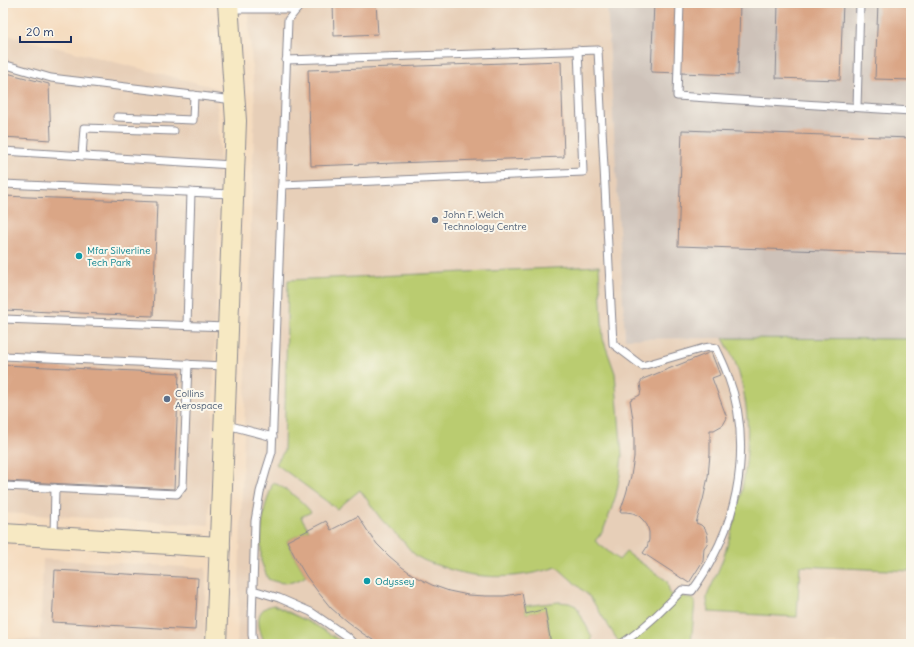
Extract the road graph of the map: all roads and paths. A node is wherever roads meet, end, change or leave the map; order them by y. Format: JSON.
{"nodes":[{"id":1,"x":680,"y":3,"type":"edge"},
{"id":2,"x":860,"y":3,"type":"edge"},
{"id":3,"x":228,"y":6,"type":"edge"},
{"id":4,"x":299,"y":6,"type":"edge"},
{"id":5,"x":578,"y":50,"type":"junction"},
{"id":6,"x":286,"y":60,"type":"junction"},
{"id":7,"x":3,"y":64,"type":"edge"},
{"id":8,"x":194,"y":95,"type":"junction"},
{"id":9,"x":234,"y":100,"type":"junction"},
{"id":10,"x":857,"y":107,"type":"junction"},
{"id":11,"x":911,"y":111,"type":"edge"},
{"id":12,"x":117,"y":118,"type":"dead end"},
{"id":13,"x":174,"y":131,"type":"dead end"},
{"id":14,"x":3,"y":151,"type":"edge"},
{"id":15,"x":82,"y":156,"type":"junction"},
{"id":16,"x":234,"y":165,"type":"junction"},
{"id":17,"x":3,"y":184,"type":"edge"},
{"id":18,"x":282,"y":185,"type":"junction"},
{"id":19,"x":191,"y":192,"type":"junction"},
{"id":20,"x":233,"y":194,"type":"junction"},
{"id":21,"x":3,"y":319,"type":"edge"},
{"id":22,"x":187,"y":325,"type":"junction"},
{"id":23,"x":228,"y":327,"type":"junction"},
{"id":24,"x":3,"y":356,"type":"edge"},
{"id":25,"x":188,"y":364,"type":"junction"},
{"id":26,"x":227,"y":366,"type":"junction"},
{"id":27,"x":224,"y":425,"type":"junction"},
{"id":28,"x":273,"y":437,"type":"junction"},
{"id":29,"x":3,"y":486,"type":"edge"},
{"id":30,"x":55,"y":488,"type":"junction"},
{"id":31,"x":3,"y":534,"type":"edge"},
{"id":32,"x":54,"y":536,"type":"junction"},
{"id":33,"x":220,"y":547,"type":"junction"},
{"id":34,"x":253,"y":590,"type":"junction"},
{"id":35,"x":216,"y":644,"type":"edge"},
{"id":36,"x":254,"y":644,"type":"edge"},
{"id":37,"x":354,"y":644,"type":"edge"},
{"id":38,"x":621,"y":644,"type":"edge"}],
"edges":[{"from":1,"to":10,"type":"lane"},
{"from":2,"to":10,"type":"lane"},
{"from":3,"to":4,"type":"lane"},
{"from":3,"to":9,"type":"street"},
{"from":4,"to":6,"type":"lane"},
{"from":5,"to":6,"type":"lane"},
{"from":5,"to":18,"type":"lane"},
{"from":5,"to":38,"type":"lane"},
{"from":6,"to":18,"type":"lane"},
{"from":7,"to":8,"type":"lane"},
{"from":8,"to":9,"type":"lane"},
{"from":8,"to":12,"type":"lane"},
{"from":9,"to":16,"type":"street"},
{"from":10,"to":11,"type":"lane"},
{"from":13,"to":15,"type":"lane"},
{"from":14,"to":15,"type":"lane"},
{"from":15,"to":16,"type":"lane"},
{"from":16,"to":20,"type":"street"},
{"from":17,"to":19,"type":"lane"},
{"from":18,"to":28,"type":"lane"},
{"from":19,"to":20,"type":"lane"},
{"from":19,"to":22,"type":"lane"},
{"from":20,"to":23,"type":"street"},
{"from":21,"to":22,"type":"lane"},
{"from":22,"to":23,"type":"lane"},
{"from":23,"to":26,"type":"street"},
{"from":24,"to":25,"type":"lane"},
{"from":25,"to":26,"type":"lane"},
{"from":25,"to":30,"type":"lane"},
{"from":26,"to":27,"type":"street"},
{"from":27,"to":28,"type":"lane"},
{"from":27,"to":33,"type":"street"},
{"from":28,"to":34,"type":"lane"},
{"from":29,"to":30,"type":"lane"},
{"from":30,"to":32,"type":"lane"},
{"from":31,"to":32,"type":"street"},
{"from":32,"to":33,"type":"street"},
{"from":33,"to":35,"type":"street"},
{"from":34,"to":36,"type":"lane"},
{"from":34,"to":37,"type":"lane"}]}
